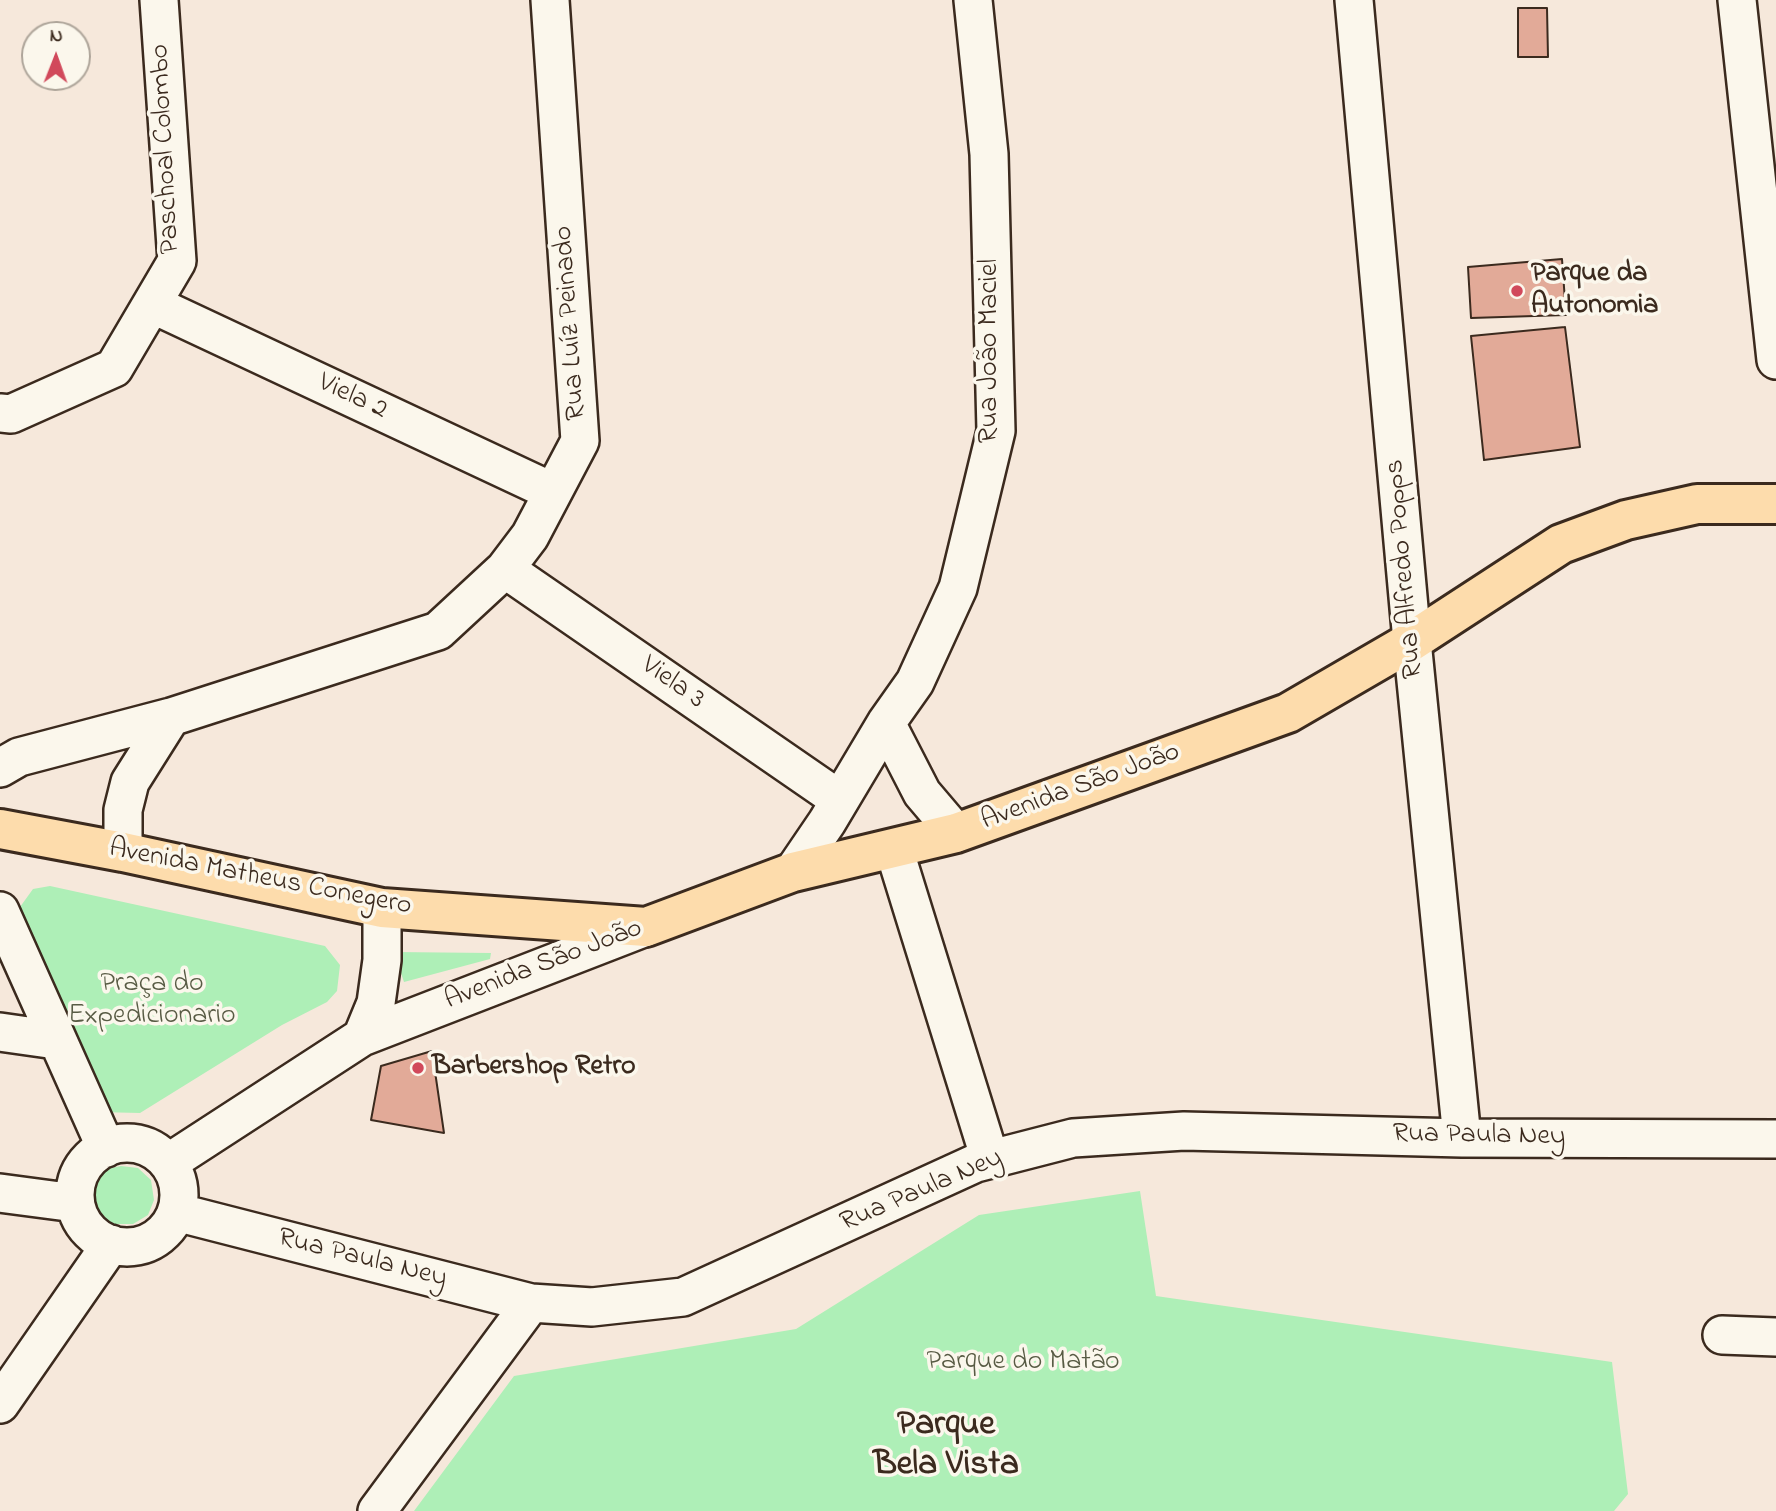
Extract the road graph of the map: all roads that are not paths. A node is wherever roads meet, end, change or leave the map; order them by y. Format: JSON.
{"nodes":[{"id":1,"x":159,"y":0,"type":"edge"},
{"id":2,"x":550,"y":0,"type":"edge"},
{"id":3,"x":973,"y":0,"type":"edge"},
{"id":4,"x":1354,"y":0,"type":"edge"},
{"id":5,"x":1737,"y":0,"type":"edge"},
{"id":6,"x":152,"y":304,"type":"junction"},
{"id":7,"x":1776,"y":360,"type":"edge"},
{"id":8,"x":0,"y":413,"type":"edge"},
{"id":9,"x":553,"y":492,"type":"junction"},
{"id":10,"x":1776,"y":504,"type":"edge"},
{"id":11,"x":505,"y":569,"type":"junction"},
{"id":12,"x":1412,"y":641,"type":"junction"},
{"id":13,"x":171,"y":717,"type":"junction"},
{"id":14,"x":887,"y":723,"type":"junction"},
{"id":15,"x":0,"y":768,"type":"edge"},
{"id":16,"x":840,"y":800,"type":"junction"},
{"id":17,"x":0,"y":829,"type":"edge"},
{"id":18,"x":956,"y":833,"type":"junction"},
{"id":19,"x":894,"y":849,"type":"junction"},
{"id":20,"x":123,"y":852,"type":"junction"},
{"id":21,"x":793,"y":872,"type":"junction"},
{"id":22,"x":382,"y":908,"type":"junction"},
{"id":23,"x":0,"y":911,"type":"edge"},
{"id":24,"x":646,"y":927,"type":"junction"},
{"id":25,"x":0,"y":1032,"type":"edge"},
{"id":26,"x":362,"y":1037,"type":"junction"},
{"id":27,"x":56,"y":1040,"type":"junction"},
{"id":28,"x":1462,"y":1138,"type":"junction"},
{"id":29,"x":1776,"y":1139,"type":"edge"},
{"id":30,"x":106,"y":1148,"type":"junction"},
{"id":31,"x":990,"y":1159,"type":"junction"},
{"id":32,"x":168,"y":1163,"type":"junction"},
{"id":33,"x":0,"y":1193,"type":"edge"},
{"id":34,"x":75,"y":1203,"type":"junction"},
{"id":35,"x":176,"y":1212,"type":"junction"},
{"id":36,"x":111,"y":1244,"type":"junction"},
{"id":37,"x":531,"y":1303,"type":"junction"},
{"id":38,"x":1722,"y":1335,"type":"dead end"},
{"id":39,"x":1776,"y":1337,"type":"edge"},
{"id":40,"x":0,"y":1404,"type":"edge"},
{"id":41,"x":377,"y":1511,"type":"edge"}],
"edges":[{"from":1,"to":6,"type":"street","name":"Paschoal Colombo"},
{"from":2,"to":9,"type":"street","name":"Rua Luíz Peinado"},
{"from":3,"to":14,"type":"street","name":"Rua João Maciel"},
{"from":4,"to":12,"type":"street","name":"Rua Alfredo Popps"},
{"from":5,"to":7,"type":"street"},
{"from":6,"to":8,"type":"street","name":"Paschoal Colombo"},
{"from":6,"to":9,"type":"street","name":"Viela 2"},
{"from":9,"to":11,"type":"street","name":"Rua Luíz Peinado"},
{"from":10,"to":12,"type":"main road","name":"Avenida São João"},
{"from":11,"to":13,"type":"street","name":"Rua Luíz Peinado"},
{"from":11,"to":16,"type":"street","name":"Viela 3"},
{"from":12,"to":18,"type":"main road","name":"Avenida São João"},
{"from":12,"to":28,"type":"street","name":"Rua Alfredo Popps"},
{"from":13,"to":15,"type":"street","name":"Rua Luíz Peinado"},
{"from":13,"to":20,"type":"street"},
{"from":14,"to":16,"type":"street","name":"Rua João Maciel"},
{"from":14,"to":18,"type":"street"},
{"from":16,"to":21,"type":"street","name":"Rua João Maciel"},
{"from":17,"to":20,"type":"main road","name":"Avenida Matheus Conegero"},
{"from":18,"to":19,"type":"main road","name":"Avenida São João"},
{"from":19,"to":21,"type":"main road","name":"Avenida São João"},
{"from":19,"to":31,"type":"street"},
{"from":20,"to":22,"type":"main road","name":"Avenida Matheus Conegero"},
{"from":21,"to":24,"type":"main road","name":"Avenida São João"},
{"from":22,"to":24,"type":"main road","name":"Avenida Matheus Conegero"},
{"from":22,"to":26,"type":"street"},
{"from":23,"to":27,"type":"street"},
{"from":24,"to":26,"type":"street","name":"Avenida São João"},
{"from":25,"to":27,"type":"street"},
{"from":26,"to":32,"type":"street","name":"Avenida São João"},
{"from":27,"to":30,"type":"street"},
{"from":28,"to":29,"type":"street","name":"Rua Paula Ney"},
{"from":28,"to":31,"type":"street","name":"Rua Paula Ney"},
{"from":30,"to":32,"type":"street"},
{"from":30,"to":34,"type":"street"},
{"from":31,"to":37,"type":"street","name":"Rua Paula Ney"},
{"from":32,"to":35,"type":"street"},
{"from":33,"to":34,"type":"street"},
{"from":34,"to":36,"type":"street"},
{"from":35,"to":36,"type":"street"},
{"from":35,"to":37,"type":"street","name":"Rua Paula Ney"},
{"from":36,"to":40,"type":"street"},
{"from":37,"to":41,"type":"street"},
{"from":38,"to":39,"type":"street"}]}
